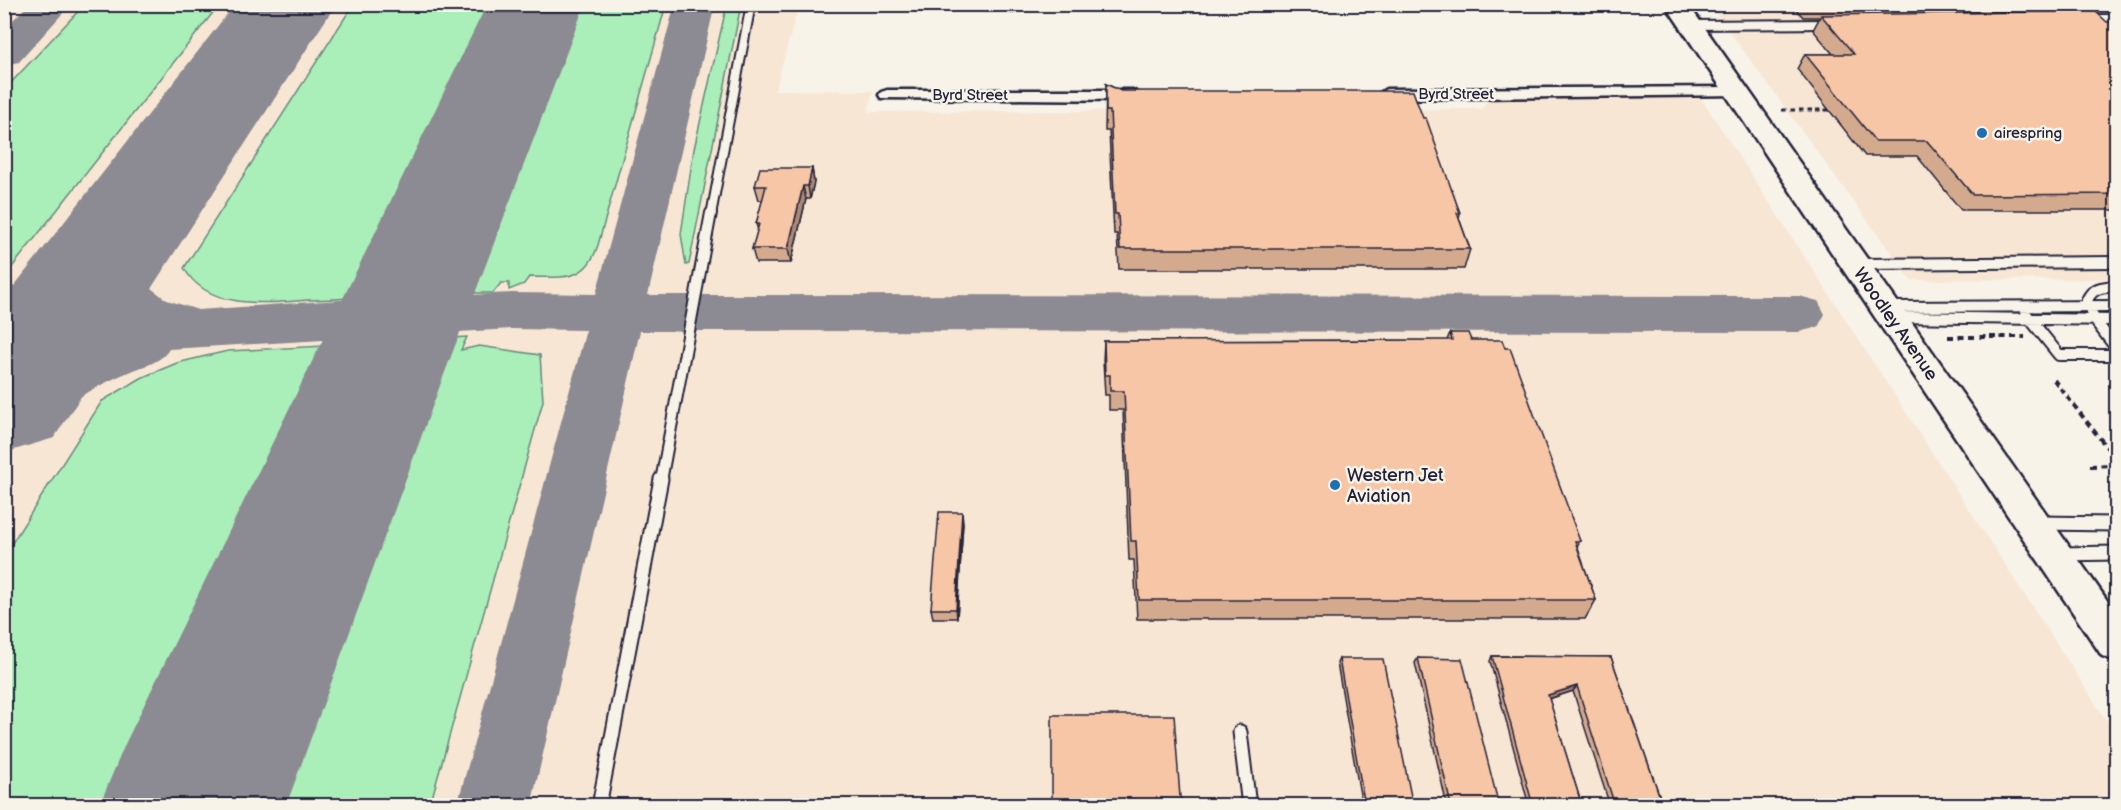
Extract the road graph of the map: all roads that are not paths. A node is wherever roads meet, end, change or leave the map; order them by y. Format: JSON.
{"nodes":[{"id":1,"x":751,"y":4,"type":"edge"},
{"id":2,"x":1683,"y":15,"type":"edge"},
{"id":3,"x":2083,"y":20,"type":"edge"},
{"id":4,"x":2116,"y":20,"type":"edge"},
{"id":5,"x":1839,"y":24,"type":"edge"},
{"id":6,"x":1736,"y":92,"type":"junction"},
{"id":7,"x":1367,"y":94,"type":"edge"},
{"id":8,"x":887,"y":95,"type":"dead end"},
{"id":9,"x":1151,"y":95,"type":"edge"},
{"id":10,"x":2116,"y":262,"type":"edge"},
{"id":11,"x":1855,"y":264,"type":"junction"},
{"id":12,"x":2116,"y":286,"type":"edge"},
{"id":13,"x":2020,"y":306,"type":"junction"},
{"id":14,"x":2087,"y":306,"type":"junction"},
{"id":15,"x":2116,"y":306,"type":"edge"},
{"id":16,"x":1888,"y":312,"type":"junction"},
{"id":17,"x":2029,"y":318,"type":"junction"},
{"id":18,"x":2092,"y":318,"type":"junction"},
{"id":19,"x":2116,"y":320,"type":"edge"},
{"id":20,"x":2116,"y":348,"type":"edge"},
{"id":21,"x":2116,"y":355,"type":"edge"},
{"id":22,"x":2034,"y":523,"type":"junction"},
{"id":23,"x":2116,"y":524,"type":"edge"},
{"id":24,"x":2116,"y":553,"type":"edge"},
{"id":25,"x":2055,"y":554,"type":"junction"},
{"id":26,"x":2116,"y":644,"type":"edge"},
{"id":27,"x":1240,"y":732,"type":"dead end"},
{"id":28,"x":599,"y":806,"type":"edge"},
{"id":29,"x":1249,"y":806,"type":"edge"}],
"edges":[{"from":1,"to":28,"type":"lane"},
{"from":2,"to":5,"type":"lane"},
{"from":2,"to":6,"type":"main road","name":"Woodley Avenue"},
{"from":3,"to":4,"type":"lane"},
{"from":6,"to":7,"type":"street","name":"Byrd Street"},
{"from":6,"to":11,"type":"main road","name":"Woodley Avenue"},
{"from":8,"to":9,"type":"street","name":"Byrd Street"},
{"from":10,"to":11,"type":"lane"},
{"from":11,"to":16,"type":"main road","name":"Woodley Avenue"},
{"from":12,"to":14,"type":"lane"},
{"from":13,"to":14,"type":"lane"},
{"from":13,"to":16,"type":"lane"},
{"from":13,"to":17,"type":"lane"},
{"from":14,"to":15,"type":"lane"},
{"from":14,"to":18,"type":"lane"},
{"from":16,"to":17,"type":"lane"},
{"from":16,"to":22,"type":"main road","name":"Woodley Avenue"},
{"from":17,"to":18,"type":"lane"},
{"from":17,"to":21,"type":"lane"},
{"from":18,"to":19,"type":"lane"},
{"from":18,"to":20,"type":"lane"},
{"from":22,"to":23,"type":"lane"},
{"from":22,"to":25,"type":"main road","name":"Woodley Avenue"},
{"from":24,"to":25,"type":"lane"},
{"from":25,"to":26,"type":"main road","name":"Woodley Avenue"},
{"from":27,"to":29,"type":"lane"}]}
